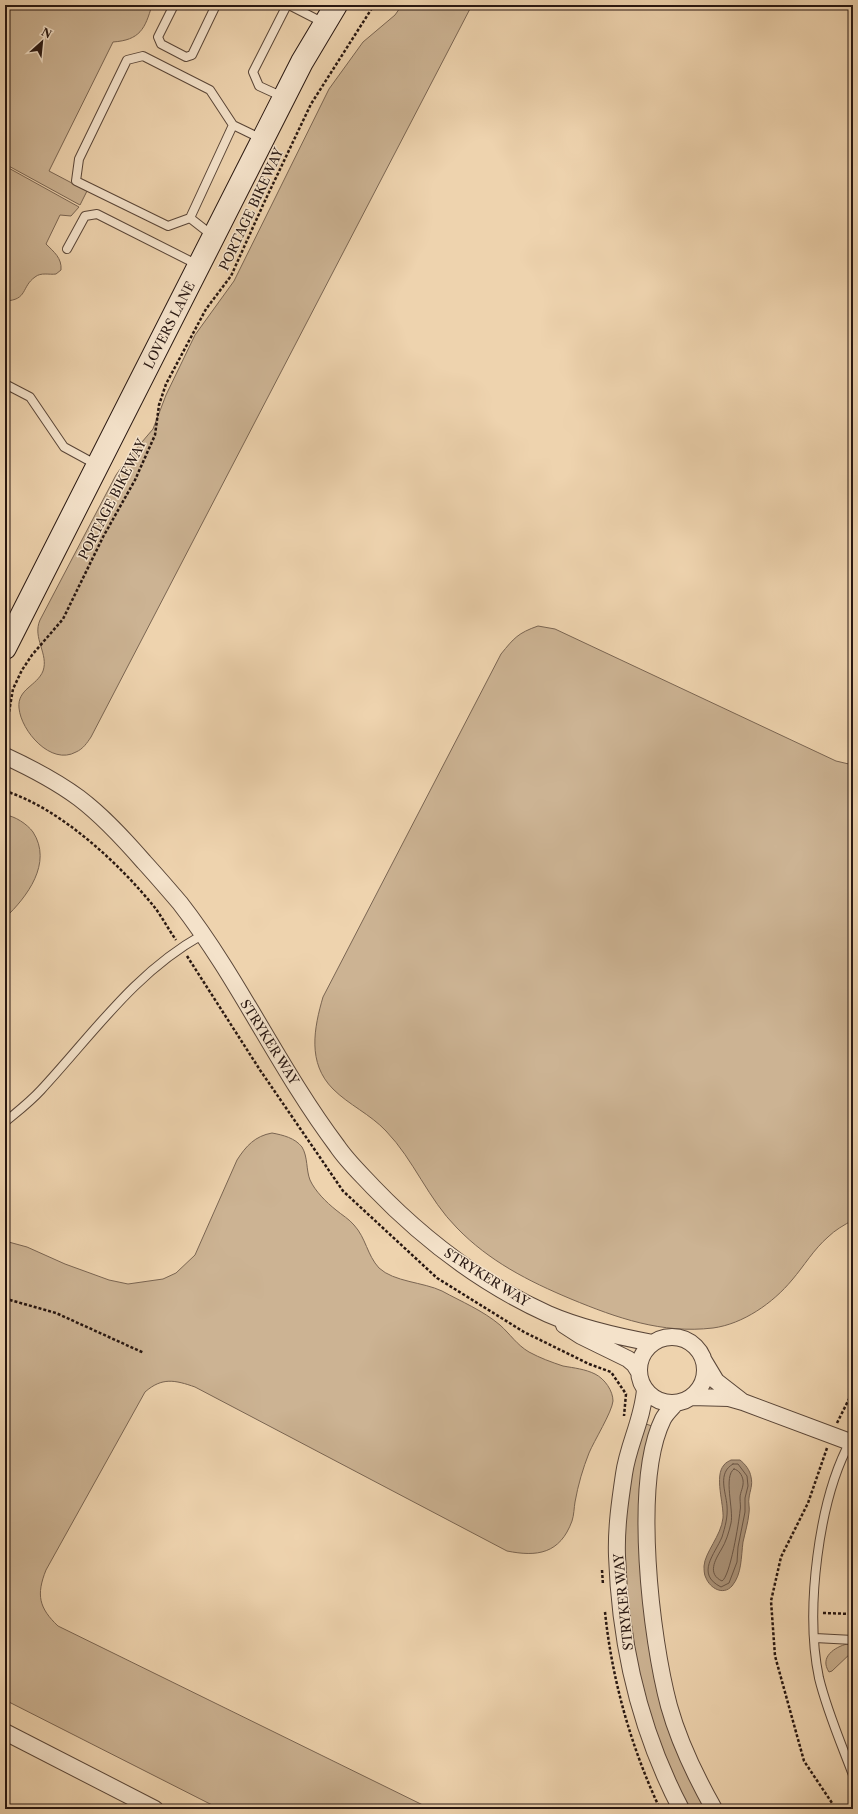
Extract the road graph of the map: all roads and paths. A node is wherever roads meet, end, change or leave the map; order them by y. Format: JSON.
{"nodes":[{"id":1,"x":174,"y":5,"type":"edge"},
{"id":2,"x":216,"y":5,"type":"edge"},
{"id":3,"x":288,"y":5,"type":"edge"},
{"id":4,"x":336,"y":5,"type":"edge"},
{"id":5,"x":374,"y":5,"type":"edge"},
{"id":6,"x":325,"y":24,"type":"junction"},
{"id":7,"x":284,"y":98,"type":"junction"},
{"id":8,"x":233,"y":125,"type":"junction"},
{"id":9,"x":263,"y":139,"type":"junction"},
{"id":10,"x":190,"y":218,"type":"junction"},
{"id":11,"x":214,"y":237,"type":"junction"},
{"id":12,"x":67,"y":250,"type":"dead end"},
{"id":13,"x":199,"y":266,"type":"junction"},
{"id":14,"x":5,"y":384,"type":"edge"},
{"id":15,"x":97,"y":466,"type":"junction"},
{"id":16,"x":5,"y":648,"type":"edge"},
{"id":17,"x":5,"y":721,"type":"edge"},
{"id":18,"x":5,"y":756,"type":"edge"},
{"id":19,"x":5,"y":791,"type":"edge"},
{"id":20,"x":202,"y":934,"type":"junction"},
{"id":21,"x":181,"y":947,"type":"junction"},
{"id":22,"x":5,"y":1122,"type":"edge"},
{"id":23,"x":5,"y":1302,"type":"edge"},
{"id":24,"x":550,"y":1314,"type":"junction"},
{"id":25,"x":653,"y":1343,"type":"junction"},
{"id":26,"x":144,"y":1353,"type":"dead end"},
{"id":27,"x":704,"y":1361,"type":"junction"},
{"id":28,"x":639,"y":1372,"type":"junction"},
{"id":29,"x":645,"y":1390,"type":"junction"},
{"id":30,"x":853,"y":1391,"type":"edge"},
{"id":31,"x":683,"y":1400,"type":"junction"},
{"id":32,"x":743,"y":1402,"type":"junction"},
{"id":33,"x":623,"y":1421,"type":"dead end"},
{"id":34,"x":831,"y":1435,"type":"junction"},
{"id":35,"x":852,"y":1440,"type":"edge"},
{"id":36,"x":602,"y":1568,"type":"dead end"},
{"id":37,"x":603,"y":1590,"type":"dead end"},
{"id":38,"x":604,"y":1605,"type":"dead end"},
{"id":39,"x":814,"y":1613,"type":"junction"},
{"id":40,"x":853,"y":1614,"type":"edge"},
{"id":41,"x":815,"y":1638,"type":"junction"},
{"id":42,"x":853,"y":1640,"type":"edge"},
{"id":43,"x":5,"y":1732,"type":"edge"},
{"id":44,"x":853,"y":1775,"type":"edge"},
{"id":45,"x":156,"y":1809,"type":"edge"},
{"id":46,"x":660,"y":1809,"type":"edge"},
{"id":47,"x":681,"y":1809,"type":"edge"},
{"id":48,"x":714,"y":1809,"type":"edge"},
{"id":49,"x":836,"y":1809,"type":"edge"}],
"edges":[{"from":1,"to":2,"type":"lane"},
{"from":3,"to":6,"type":"lane"},
{"from":3,"to":7,"type":"lane"},
{"from":4,"to":6,"type":"street","name":"LOVERS LANE"},
{"from":5,"to":17,"type":"path","name":"PORTAGE BIKEWAY"},
{"from":6,"to":7,"type":"street","name":"LOVERS LANE"},
{"from":7,"to":9,"type":"street","name":"LOVERS LANE"},
{"from":8,"to":9,"type":"lane"},
{"from":8,"to":10,"type":"lane"},
{"from":8,"to":10,"type":"lane"},
{"from":9,"to":11,"type":"street","name":"LOVERS LANE"},
{"from":10,"to":11,"type":"lane"},
{"from":11,"to":13,"type":"street","name":"LOVERS LANE"},
{"from":12,"to":13,"type":"lane"},
{"from":13,"to":15,"type":"street","name":"LOVERS LANE"},
{"from":14,"to":15,"type":"lane"},
{"from":15,"to":16,"type":"street","name":"LOVERS LANE"},
{"from":18,"to":20,"type":"street","name":"STRYKER WAY"},
{"from":19,"to":21,"type":"path"},
{"from":20,"to":21,"type":"lane"},
{"from":20,"to":24,"type":"street","name":"STRYKER WAY"},
{"from":21,"to":22,"type":"lane"},
{"from":21,"to":33,"type":"path"},
{"from":23,"to":26,"type":"path"},
{"from":24,"to":25,"type":"street","name":"STRYKER WAY"},
{"from":24,"to":28,"type":"street","name":"STRYKER WAY"},
{"from":25,"to":27,"type":"street"},
{"from":25,"to":28,"type":"street"},
{"from":27,"to":31,"type":"street"},
{"from":27,"to":32,"type":"street"},
{"from":28,"to":29,"type":"street","name":"STRYKER WAY"},
{"from":29,"to":31,"type":"street"},
{"from":29,"to":47,"type":"street","name":"STRYKER WAY"},
{"from":30,"to":34,"type":"path"},
{"from":31,"to":32,"type":"street"},
{"from":31,"to":48,"type":"street"},
{"from":32,"to":34,"type":"street"},
{"from":34,"to":35,"type":"street"},
{"from":34,"to":49,"type":"path"},
{"from":35,"to":39,"type":"lane"},
{"from":36,"to":37,"type":"path"},
{"from":38,"to":46,"type":"path"},
{"from":39,"to":40,"type":"path"},
{"from":39,"to":41,"type":"lane"},
{"from":41,"to":42,"type":"lane"},
{"from":41,"to":44,"type":"lane"},
{"from":43,"to":45,"type":"street"}]}
